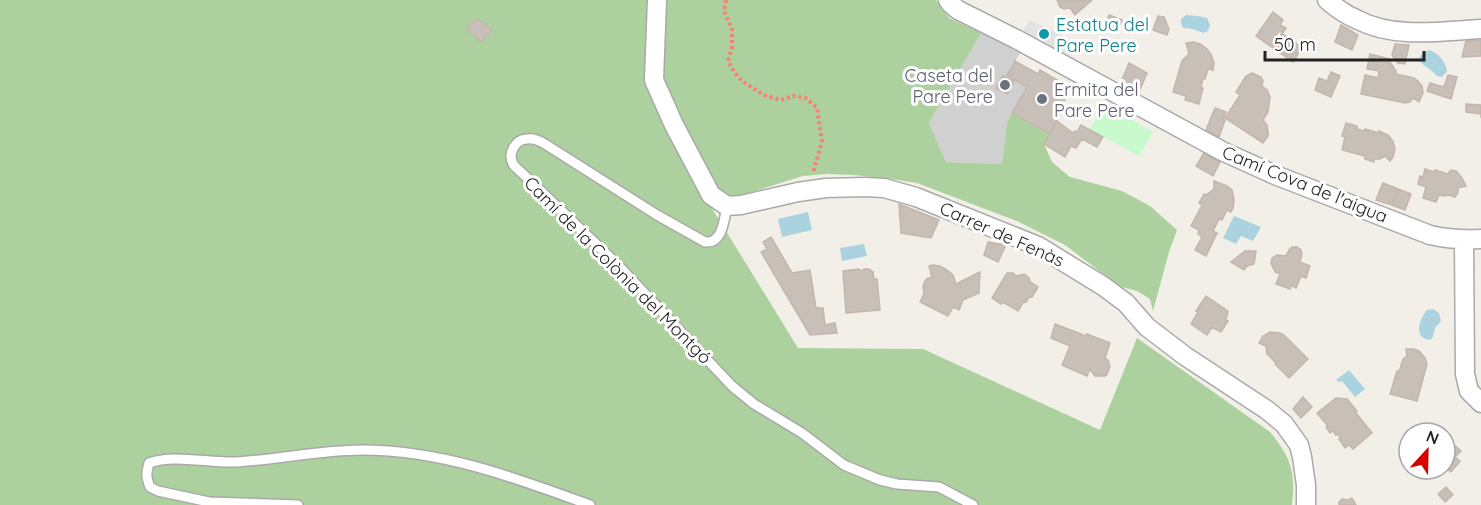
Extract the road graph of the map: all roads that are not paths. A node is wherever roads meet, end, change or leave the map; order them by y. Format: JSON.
{"nodes":[{"id":1,"x":657,"y":0,"type":"edge"},
{"id":2,"x":948,"y":0,"type":"edge"},
{"id":3,"x":1327,"y":0,"type":"edge"},
{"id":4,"x":1481,"y":28,"type":"edge"},
{"id":5,"x":727,"y":206,"type":"junction"},
{"id":6,"x":1472,"y":239,"type":"edge"},
{"id":7,"x":1481,"y":403,"type":"edge"},
{"id":8,"x":298,"y":505,"type":"edge"},
{"id":9,"x":590,"y":505,"type":"edge"},
{"id":10,"x":973,"y":505,"type":"edge"},
{"id":11,"x":1306,"y":505,"type":"edge"}],
"edges":[{"from":1,"to":5,"type":"street"},
{"from":2,"to":6,"type":"street","name":"Camí Cova de l'aigua"},
{"from":3,"to":4,"type":"street"},
{"from":5,"to":10,"type":"lane","name":"Camí de la Colònia del Montgó"},
{"from":5,"to":11,"type":"street","name":"Carrer de Fenàs"},
{"from":6,"to":7,"type":"street"},
{"from":8,"to":9,"type":"lane"}]}
